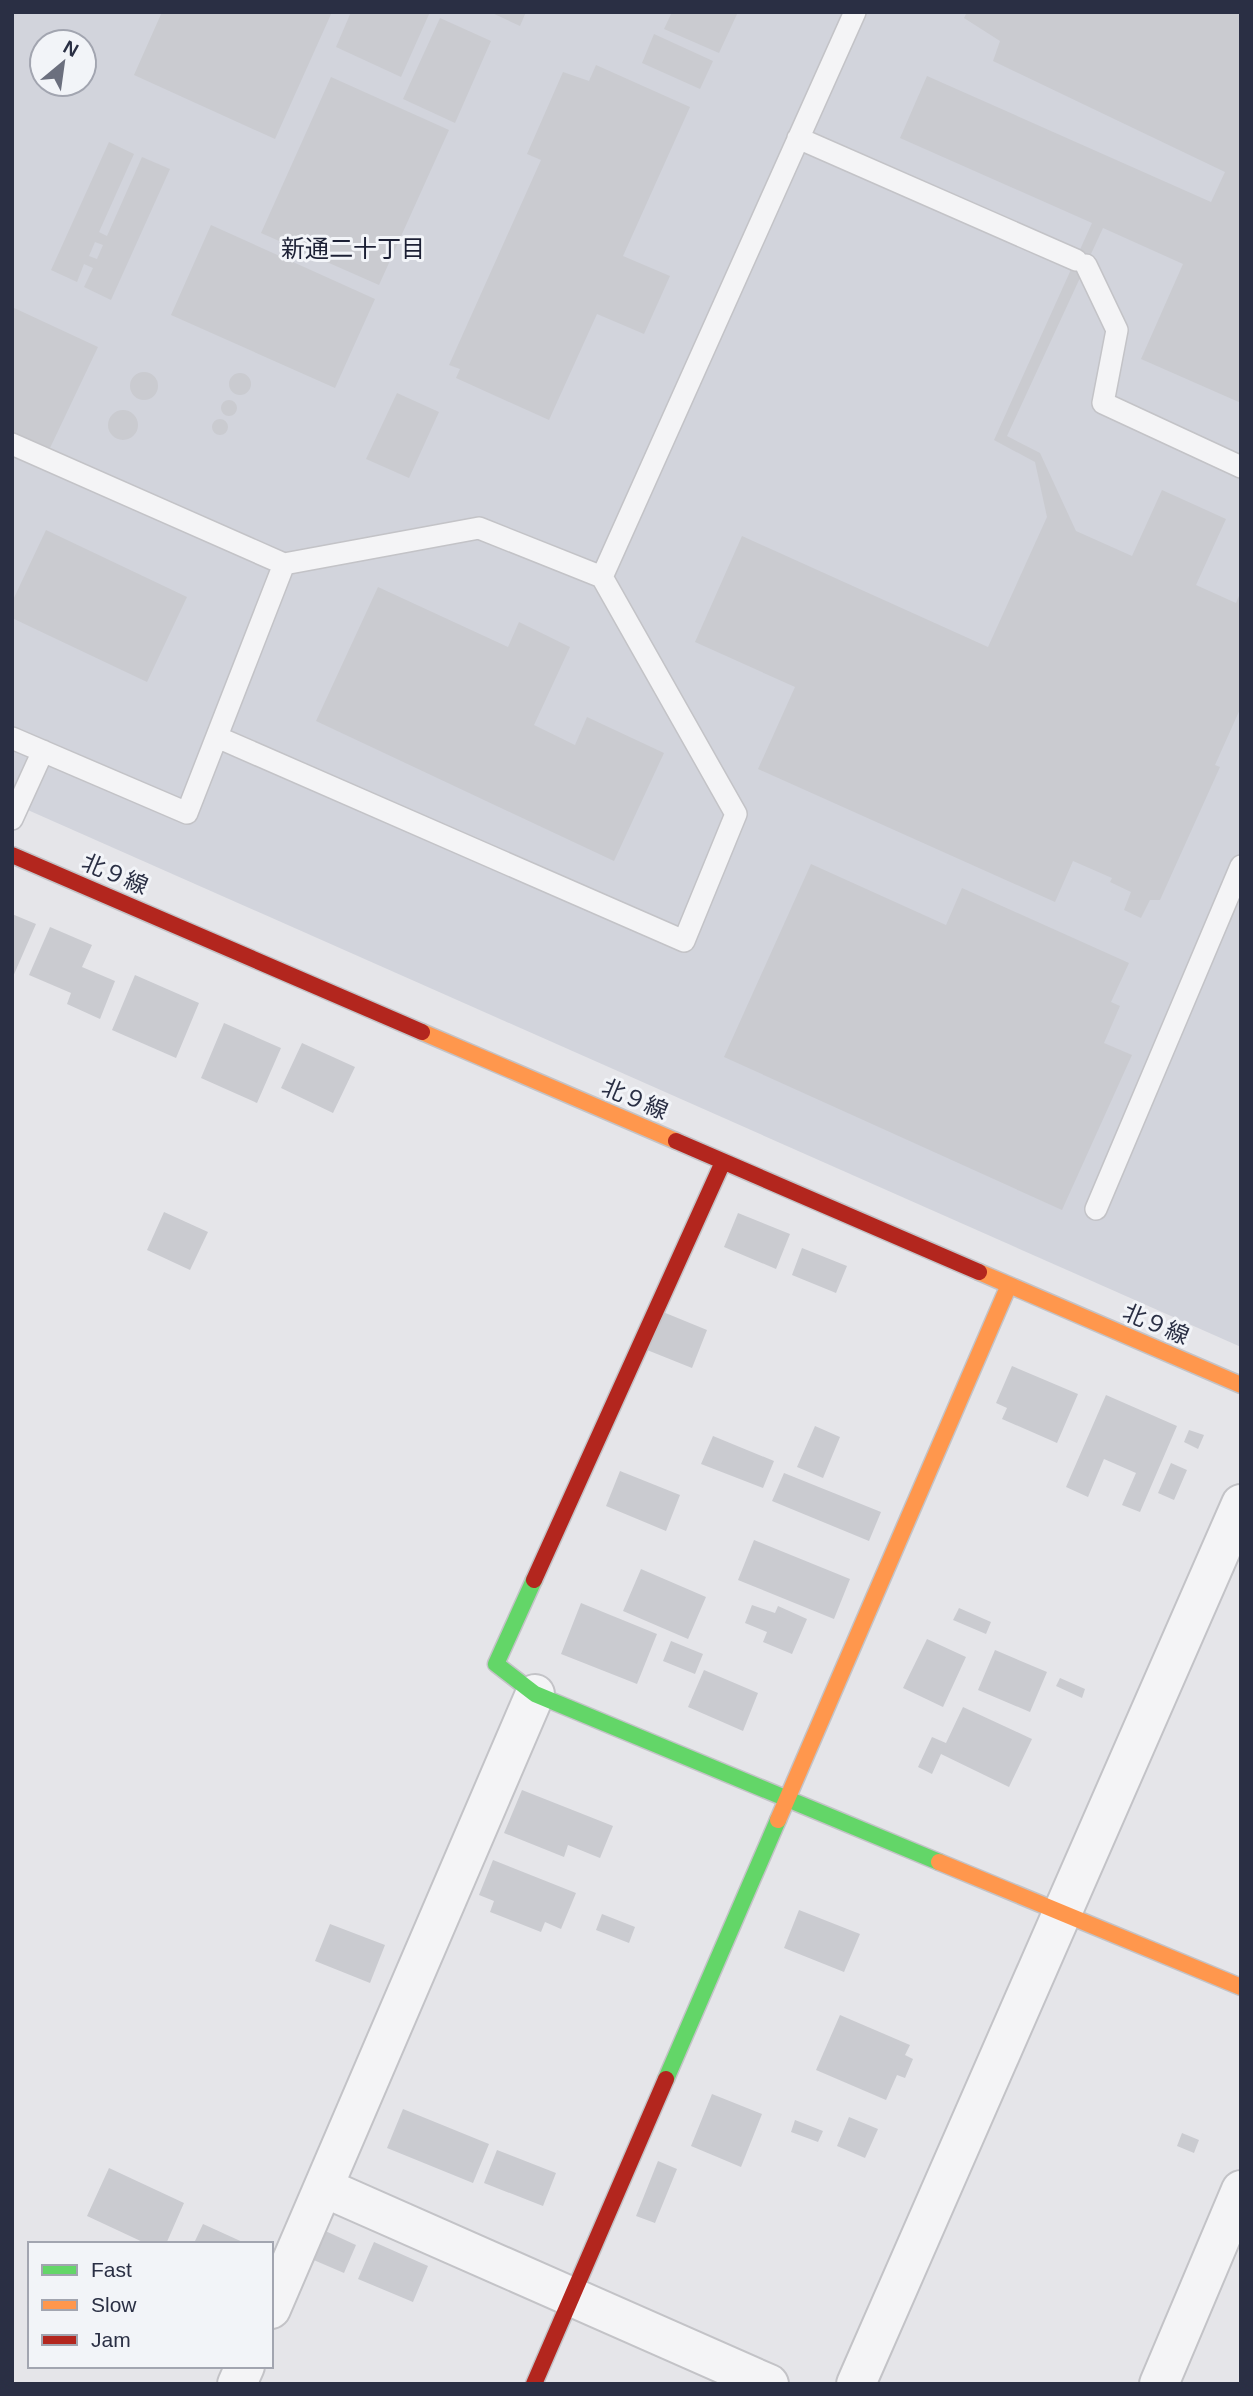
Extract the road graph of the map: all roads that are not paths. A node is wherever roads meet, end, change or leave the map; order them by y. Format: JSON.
{"nodes":[{"id":1,"x":855,"y":12,"type":"edge"},
{"id":2,"x":799,"y":138,"type":"junction"},
{"id":3,"x":12,"y":444,"type":"edge"},
{"id":4,"x":1241,"y":467,"type":"edge"},
{"id":5,"x":284,"y":564,"type":"junction"},
{"id":6,"x":602,"y":577,"type":"junction"},
{"id":7,"x":217,"y":737,"type":"junction"},
{"id":8,"x":12,"y":738,"type":"edge"},
{"id":9,"x":43,"y":751,"type":"junction"},
{"id":10,"x":12,"y":819,"type":"edge"},
{"id":11,"x":12,"y":855,"type":"edge"},
{"id":12,"x":1241,"y":866,"type":"edge"},
{"id":13,"x":723,"y":1162,"type":"junction"},
{"id":14,"x":1096,"y":1209,"type":"dead end"},
{"id":15,"x":1009,"y":1285,"type":"junction"},
{"id":16,"x":1241,"y":1385,"type":"edge"},
{"id":17,"x":1241,"y":1504,"type":"edge"},
{"id":18,"x":535,"y":1694,"type":"junction"},
{"id":19,"x":788,"y":1800,"type":"junction"},
{"id":20,"x":1061,"y":1914,"type":"junction"},
{"id":21,"x":1241,"y":1987,"type":"edge"},
{"id":22,"x":325,"y":2188,"type":"junction"},
{"id":23,"x":1241,"y":2190,"type":"edge"},
{"id":24,"x":572,"y":2297,"type":"junction"},
{"id":25,"x":273,"y":2305,"type":"edge"},
{"id":26,"x":244,"y":2368,"type":"edge"},
{"id":27,"x":237,"y":2384,"type":"edge"},
{"id":28,"x":534,"y":2384,"type":"edge"},
{"id":29,"x":769,"y":2384,"type":"edge"},
{"id":30,"x":856,"y":2384,"type":"edge"},
{"id":31,"x":1159,"y":2384,"type":"edge"}],
"edges":[{"from":1,"to":2,"type":"lane"},
{"from":2,"to":4,"type":"lane"},
{"from":2,"to":6,"type":"lane"},
{"from":3,"to":5,"type":"lane"},
{"from":5,"to":6,"type":"lane"},
{"from":5,"to":7,"type":"lane"},
{"from":6,"to":7,"type":"lane"},
{"from":7,"to":9,"type":"lane"},
{"from":8,"to":9,"type":"lane"},
{"from":9,"to":10,"type":"lane"},
{"from":11,"to":13,"type":"street","name":"北９線"},
{"from":12,"to":14,"type":"lane"},
{"from":13,"to":15,"type":"street","name":"北９線"},
{"from":13,"to":18,"type":"street"},
{"from":15,"to":16,"type":"street","name":"北９線"},
{"from":15,"to":19,"type":"street"},
{"from":17,"to":20,"type":"street"},
{"from":18,"to":19,"type":"street"},
{"from":18,"to":22,"type":"street"},
{"from":19,"to":20,"type":"street"},
{"from":19,"to":24,"type":"street"},
{"from":20,"to":21,"type":"street"},
{"from":20,"to":30,"type":"street"},
{"from":22,"to":24,"type":"street"},
{"from":22,"to":25,"type":"street"},
{"from":23,"to":31,"type":"street"},
{"from":24,"to":28,"type":"street"},
{"from":24,"to":29,"type":"street"},
{"from":26,"to":27,"type":"street"}]}
